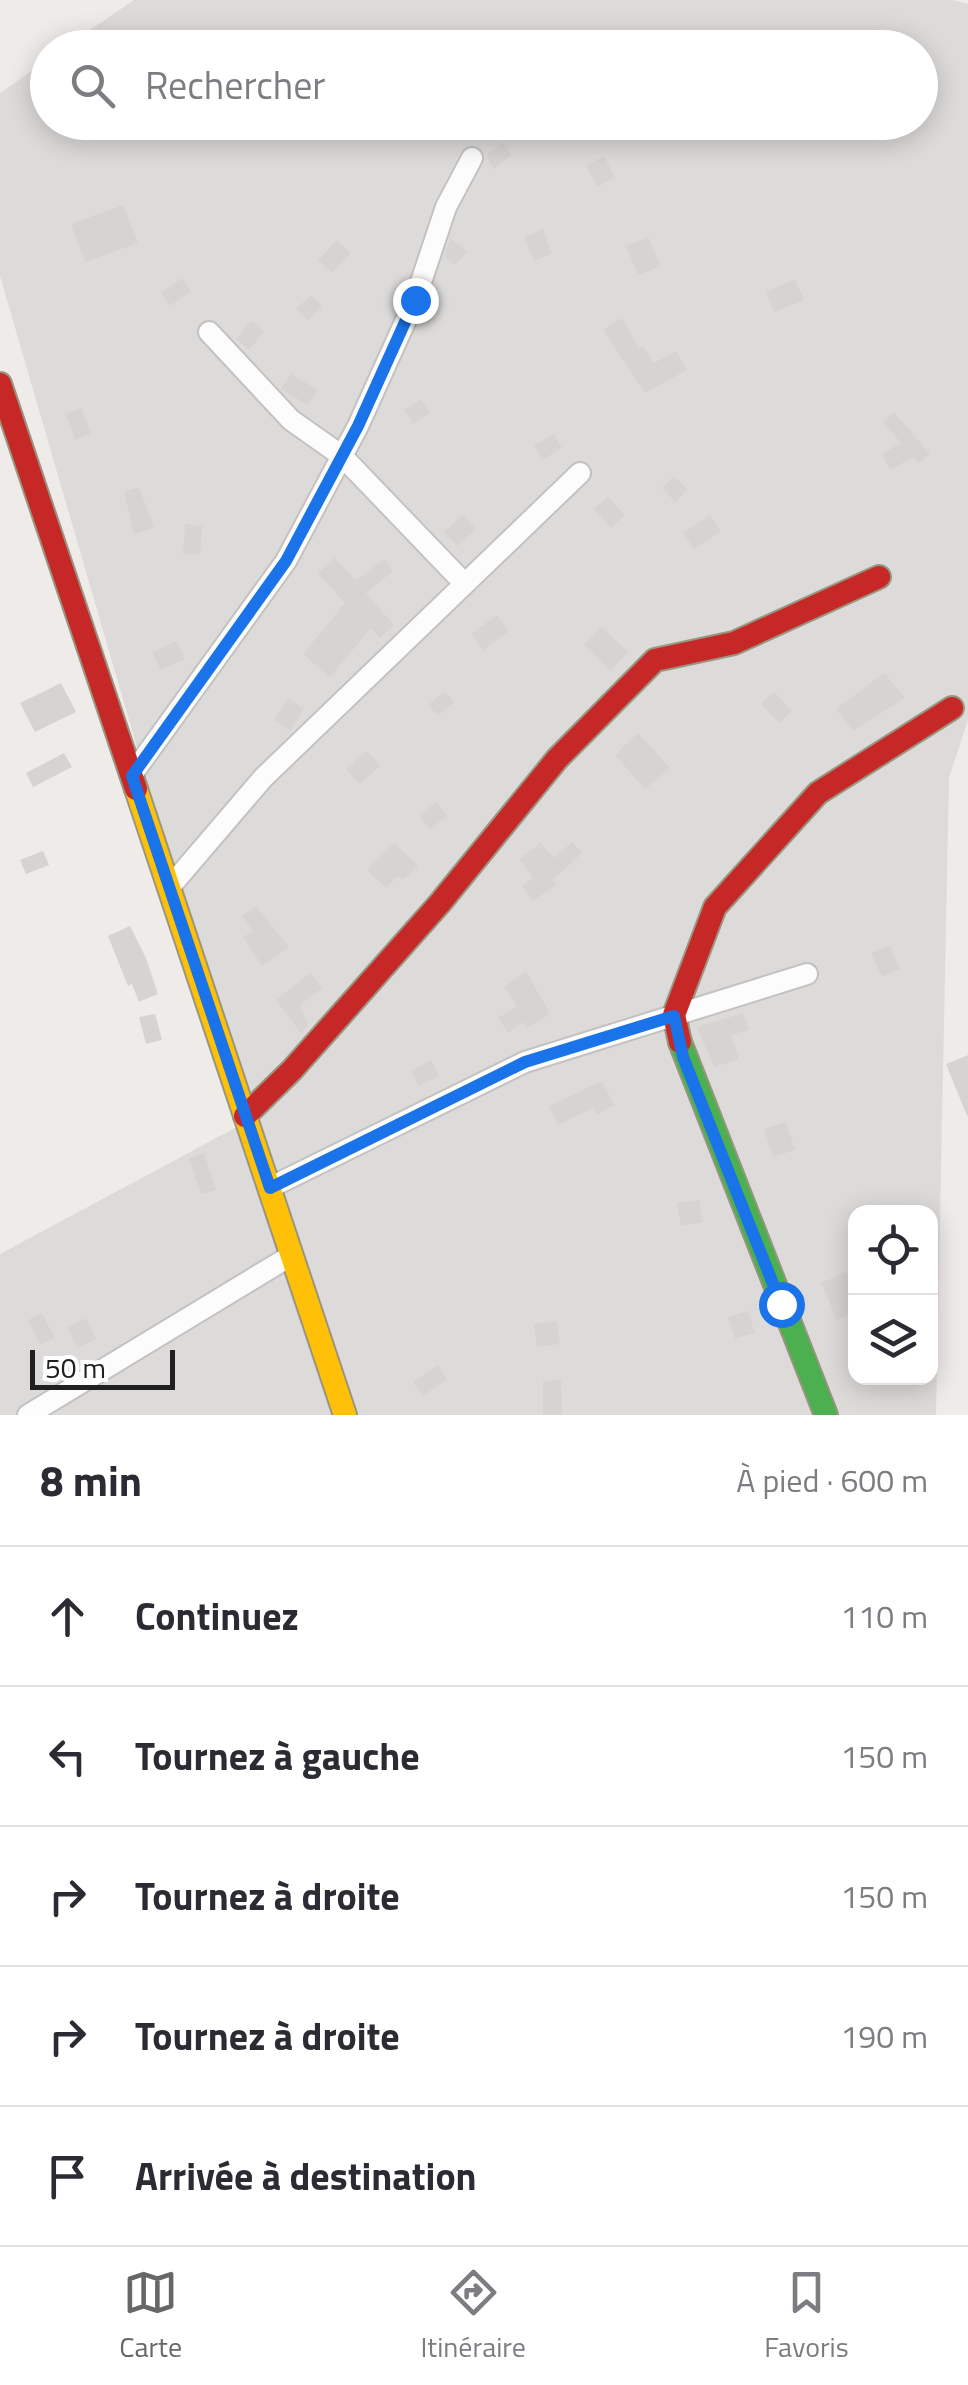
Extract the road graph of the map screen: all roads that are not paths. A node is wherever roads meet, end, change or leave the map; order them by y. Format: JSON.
{"nodes":[{"id":1,"x":472,"y":158,"type":"dead end"},
{"id":2,"x":209,"y":332,"type":"dead end"},
{"id":3,"x":0,"y":384,"type":"edge"},
{"id":4,"x":342,"y":456,"type":"junction"},
{"id":5,"x":580,"y":472,"type":"dead end"},
{"id":6,"x":879,"y":577,"type":"dead end"},
{"id":7,"x":463,"y":582,"type":"junction"},
{"id":8,"x":952,"y":708,"type":"dead end"},
{"id":9,"x":132,"y":776,"type":"junction"},
{"id":10,"x":169,"y":888,"type":"junction"},
{"id":11,"x":808,"y":974,"type":"dead end"},
{"id":12,"x":674,"y":1016,"type":"junction"},
{"id":13,"x":246,"y":1116,"type":"junction"},
{"id":14,"x":270,"y":1188,"type":"junction"},
{"id":15,"x":292,"y":1255,"type":"junction"},
{"id":16,"x":28,"y":1415,"type":"edge"},
{"id":17,"x":345,"y":1415,"type":"edge"},
{"id":18,"x":826,"y":1415,"type":"edge"}],
"edges":[{"from":1,"to":4,"type":"street"},
{"from":2,"to":4,"type":"street"},
{"from":3,"to":9,"type":"street"},
{"from":4,"to":7,"type":"street"},
{"from":4,"to":9,"type":"street"},
{"from":5,"to":7,"type":"street"},
{"from":6,"to":13,"type":"street"},
{"from":7,"to":10,"type":"street"},
{"from":8,"to":12,"type":"street"},
{"from":9,"to":10,"type":"street"},
{"from":10,"to":13,"type":"street"},
{"from":11,"to":12,"type":"street"},
{"from":12,"to":14,"type":"street"},
{"from":12,"to":18,"type":"street"},
{"from":13,"to":14,"type":"street"},
{"from":14,"to":15,"type":"street"},
{"from":15,"to":16,"type":"street"},
{"from":15,"to":17,"type":"street"}]}
